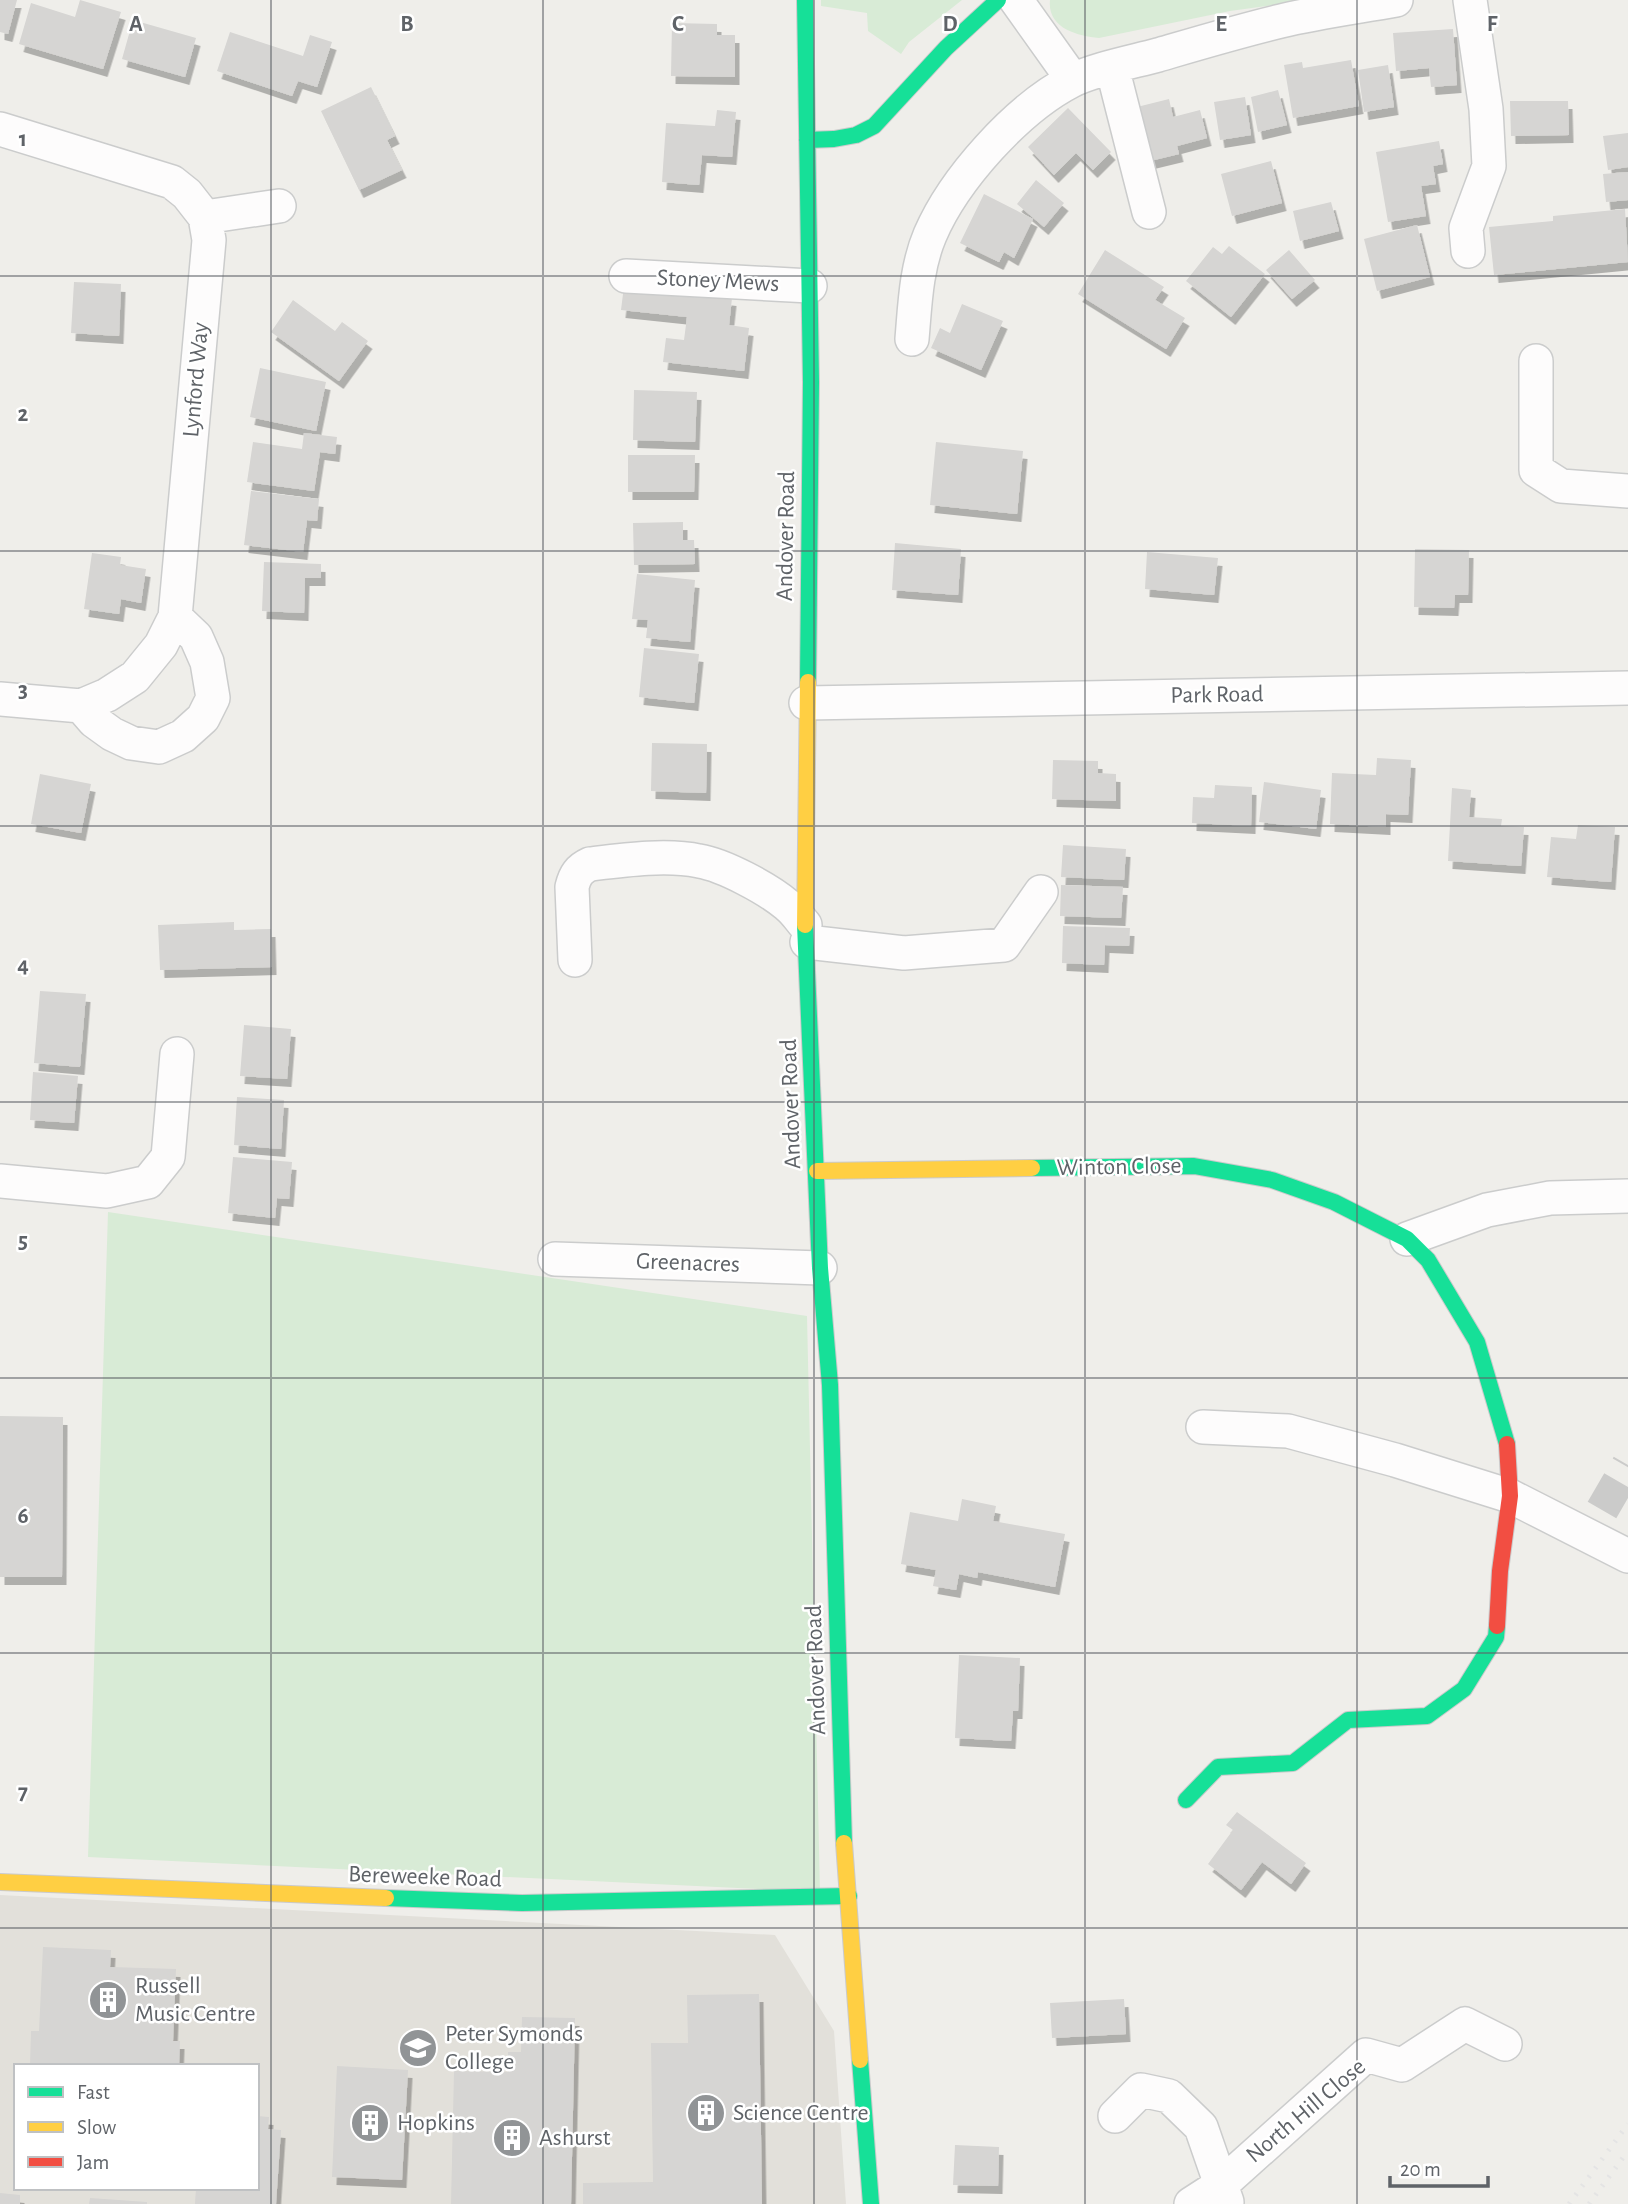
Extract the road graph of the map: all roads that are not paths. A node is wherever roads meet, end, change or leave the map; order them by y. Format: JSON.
{"nodes":[{"id":1,"x":805,"y":0,"type":"edge"},
{"id":2,"x":998,"y":0,"type":"edge"},
{"id":3,"x":1016,"y":0,"type":"edge"},
{"id":4,"x":1396,"y":0,"type":"edge"},
{"id":5,"x":1470,"y":0,"type":"edge"},
{"id":6,"x":1112,"y":68,"type":"junction"},
{"id":7,"x":1073,"y":80,"type":"junction"},
{"id":8,"x":0,"y":129,"type":"edge"},
{"id":9,"x":807,"y":140,"type":"junction"},
{"id":10,"x":279,"y":206,"type":"dead end"},
{"id":11,"x":1149,"y":212,"type":"dead end"},
{"id":12,"x":205,"y":217,"type":"junction"},
{"id":13,"x":1468,"y":251,"type":"dead end"},
{"id":14,"x":626,"y":276,"type":"dead end"},
{"id":15,"x":810,"y":286,"type":"junction"},
{"id":16,"x":912,"y":339,"type":"dead end"},
{"id":17,"x":1536,"y":361,"type":"dead end"},
{"id":18,"x":1628,"y":491,"type":"edge"},
{"id":19,"x":175,"y":617,"type":"junction"},
{"id":20,"x":1628,"y":688,"type":"edge"},
{"id":21,"x":0,"y":699,"type":"edge"},
{"id":22,"x":806,"y":703,"type":"junction"},
{"id":23,"x":81,"y":706,"type":"junction"},
{"id":24,"x":1041,"y":892,"type":"dead end"},
{"id":25,"x":806,"y":933,"type":"junction"},
{"id":26,"x":575,"y":960,"type":"dead end"},
{"id":27,"x":177,"y":1054,"type":"dead end"},
{"id":28,"x":817,"y":1171,"type":"junction"},
{"id":29,"x":0,"y":1181,"type":"edge"},
{"id":30,"x":1628,"y":1195,"type":"edge"},
{"id":31,"x":1407,"y":1239,"type":"junction"},
{"id":32,"x":555,"y":1259,"type":"dead end"},
{"id":33,"x":820,"y":1268,"type":"junction"},
{"id":34,"x":1203,"y":1427,"type":"dead end"},
{"id":35,"x":1510,"y":1496,"type":"junction"},
{"id":36,"x":1628,"y":1556,"type":"edge"},
{"id":37,"x":1186,"y":1800,"type":"dead end"},
{"id":38,"x":0,"y":1882,"type":"edge"},
{"id":39,"x":849,"y":1896,"type":"junction"},
{"id":40,"x":1506,"y":2044,"type":"dead end"},
{"id":41,"x":1115,"y":2116,"type":"dead end"},
{"id":42,"x":1225,"y":2194,"type":"edge"},
{"id":43,"x":871,"y":2204,"type":"edge"},
{"id":44,"x":1191,"y":2204,"type":"edge"}],
"edges":[{"from":1,"to":9,"type":"main road","name":"Andover Road"},
{"from":2,"to":9,"type":"main road"},
{"from":3,"to":7,"type":"street"},
{"from":4,"to":6,"type":"street"},
{"from":5,"to":13,"type":"street"},
{"from":6,"to":7,"type":"street"},
{"from":6,"to":11,"type":"street"},
{"from":7,"to":16,"type":"street"},
{"from":8,"to":12,"type":"street"},
{"from":9,"to":15,"type":"main road","name":"Andover Road"},
{"from":10,"to":12,"type":"street"},
{"from":12,"to":19,"type":"street","name":"Lynford Way"},
{"from":14,"to":15,"type":"street","name":"Stoney Mews"},
{"from":15,"to":22,"type":"main road","name":"Andover Road"},
{"from":17,"to":18,"type":"street"},
{"from":19,"to":23,"type":"street","name":"Lynford Way"},
{"from":19,"to":23,"type":"street"},
{"from":20,"to":22,"type":"street","name":"Park Road"},
{"from":21,"to":23,"type":"street","name":"Lynford Way"},
{"from":22,"to":25,"type":"main road","name":"Andover Road"},
{"from":24,"to":25,"type":"street"},
{"from":25,"to":26,"type":"street"},
{"from":25,"to":28,"type":"main road","name":"Andover Road"},
{"from":27,"to":29,"type":"street"},
{"from":28,"to":31,"type":"main road","name":"Winton Close"},
{"from":28,"to":33,"type":"main road","name":"Andover Road"},
{"from":30,"to":31,"type":"street"},
{"from":31,"to":35,"type":"main road","name":"Winton Close"},
{"from":32,"to":33,"type":"street","name":"Greenacres"},
{"from":33,"to":39,"type":"main road","name":"Andover Road"},
{"from":34,"to":35,"type":"street"},
{"from":35,"to":36,"type":"street"},
{"from":35,"to":37,"type":"main road","name":"Winton Close"},
{"from":38,"to":39,"type":"main road","name":"Bereweeke Road"},
{"from":39,"to":43,"type":"main road","name":"Andover Road"},
{"from":40,"to":42,"type":"street","name":"North Hill Close"},
{"from":41,"to":42,"type":"street","name":"North Hill Close"},
{"from":42,"to":44,"type":"street","name":"North Hill Close"}]}
